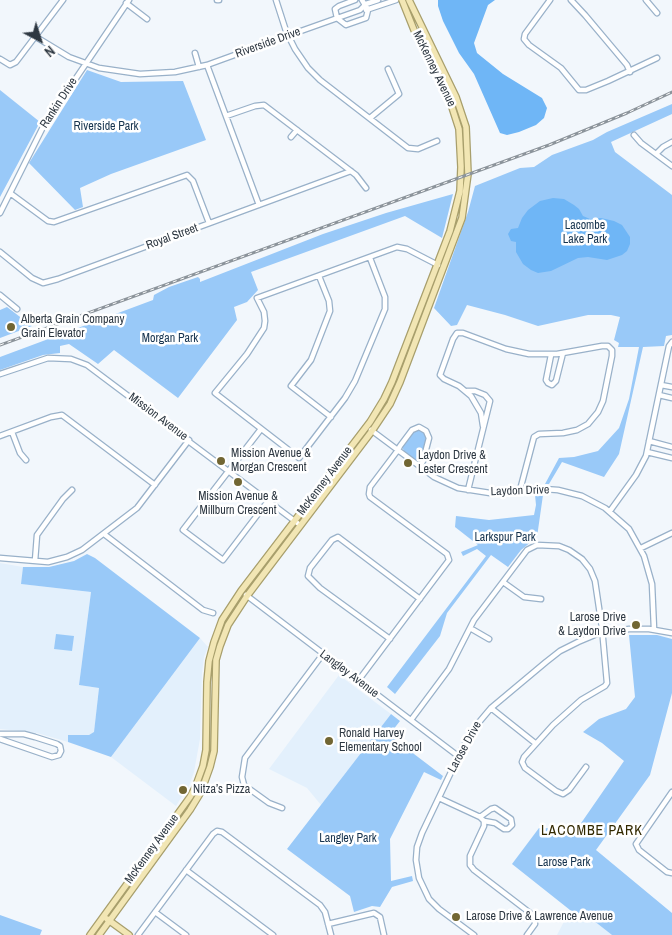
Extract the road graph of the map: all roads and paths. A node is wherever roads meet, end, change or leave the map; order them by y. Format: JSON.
{"nodes":[{"id":1,"x":63,"y":0,"type":"edge"},
{"id":2,"x":276,"y":0,"type":"edge"},
{"id":3,"x":355,"y":0,"type":"edge"},
{"id":4,"x":378,"y":0,"type":"edge"},
{"id":5,"x":396,"y":0,"type":"edge"},
{"id":6,"x":402,"y":0,"type":"edge"},
{"id":7,"x":409,"y":0,"type":"edge"},
{"id":8,"x":550,"y":0,"type":"edge"},
{"id":9,"x":571,"y":0,"type":"edge"},
{"id":10,"x":646,"y":0,"type":"edge"},
{"id":11,"x":128,"y":2,"type":"edge"},
{"id":12,"x":364,"y":2,"type":"edge"},
{"id":13,"x":360,"y":10,"type":"junction"},
{"id":14,"x":368,"y":10,"type":"junction"},
{"id":15,"x":657,"y":13,"type":"dead end"},
{"id":16,"x":337,"y":18,"type":"junction"},
{"id":17,"x":147,"y":19,"type":"dead end"},
{"id":18,"x":288,"y":36,"type":"junction"},
{"id":19,"x":36,"y":37,"type":"junction"},
{"id":20,"x":195,"y":53,"type":"dead end"},
{"id":21,"x":657,"y":58,"type":"dead end"},
{"id":22,"x":0,"y":60,"type":"edge"},
{"id":23,"x":85,"y":64,"type":"junction"},
{"id":24,"x":207,"y":65,"type":"junction"},
{"id":25,"x":199,"y":67,"type":"junction"},
{"id":26,"x":388,"y":69,"type":"dead end"},
{"id":27,"x":630,"y":72,"type":"junction"},
{"id":28,"x":226,"y":116,"type":"junction"},
{"id":29,"x":370,"y":118,"type":"junction"},
{"id":30,"x":297,"y":130,"type":"junction"},
{"id":31,"x":634,"y":135,"type":"dead end"},
{"id":32,"x":291,"y":138,"type":"dead end"},
{"id":33,"x":437,"y":141,"type":"dead end"},
{"id":34,"x":672,"y":142,"type":"edge"},
{"id":35,"x":656,"y":154,"type":"junction"},
{"id":36,"x":672,"y":166,"type":"edge"},
{"id":37,"x":351,"y":171,"type":"junction"},
{"id":38,"x":366,"y":188,"type":"dead end"},
{"id":39,"x":10,"y":193,"type":"junction"},
{"id":40,"x":259,"y":205,"type":"junction"},
{"id":41,"x":0,"y":213,"type":"edge"},
{"id":42,"x":209,"y":223,"type":"junction"},
{"id":43,"x":0,"y":252,"type":"edge"},
{"id":44,"x":370,"y":258,"type":"junction"},
{"id":45,"x":437,"y":265,"type":"junction"},
{"id":46,"x":444,"y":267,"type":"junction"},
{"id":47,"x":319,"y":276,"type":"junction"},
{"id":48,"x":0,"y":295,"type":"edge"},
{"id":49,"x":17,"y":309,"type":"dead end"},
{"id":50,"x":672,"y":342,"type":"edge"},
{"id":51,"x":563,"y":353,"type":"junction"},
{"id":52,"x":551,"y":355,"type":"junction"},
{"id":53,"x":0,"y":374,"type":"edge"},
{"id":54,"x":661,"y":385,"type":"junction"},
{"id":55,"x":672,"y":387,"type":"edge"},
{"id":56,"x":467,"y":391,"type":"junction"},
{"id":57,"x":659,"y":395,"type":"junction"},
{"id":58,"x":672,"y":398,"type":"edge"},
{"id":59,"x":331,"y":417,"type":"junction"},
{"id":60,"x":366,"y":426,"type":"junction"},
{"id":61,"x":483,"y":426,"type":"junction"},
{"id":62,"x":261,"y":428,"type":"junction"},
{"id":63,"x":372,"y":431,"type":"junction"},
{"id":64,"x":12,"y":432,"type":"junction"},
{"id":65,"x":0,"y":436,"type":"edge"},
{"id":66,"x":189,"y":440,"type":"junction"},
{"id":67,"x":649,"y":442,"type":"junction"},
{"id":68,"x":672,"y":447,"type":"edge"},
{"id":69,"x":398,"y":450,"type":"junction"},
{"id":70,"x":647,"y":452,"type":"junction"},
{"id":71,"x":672,"y":458,"type":"edge"},
{"id":72,"x":26,"y":460,"type":"dead end"},
{"id":73,"x":420,"y":466,"type":"junction"},
{"id":74,"x":229,"y":471,"type":"junction"},
{"id":75,"x":155,"y":485,"type":"junction"},
{"id":76,"x":72,"y":490,"type":"dead end"},
{"id":77,"x":468,"y":490,"type":"junction"},
{"id":78,"x":520,"y":490,"type":"junction"},
{"id":79,"x":268,"y":501,"type":"junction"},
{"id":80,"x":610,"y":511,"type":"junction"},
{"id":81,"x":294,"y":521,"type":"junction"},
{"id":82,"x":300,"y":525,"type":"junction"},
{"id":83,"x":672,"y":533,"type":"edge"},
{"id":84,"x":104,"y":534,"type":"junction"},
{"id":85,"x":641,"y":548,"type":"junction"},
{"id":86,"x":0,"y":558,"type":"edge"},
{"id":87,"x":35,"y":561,"type":"junction"},
{"id":88,"x":503,"y":582,"type":"junction"},
{"id":89,"x":241,"y":591,"type":"junction"},
{"id":90,"x":247,"y":596,"type":"junction"},
{"id":91,"x":420,"y":599,"type":"junction"},
{"id":92,"x":541,"y":599,"type":"dead end"},
{"id":93,"x":213,"y":613,"type":"dead end"},
{"id":94,"x":470,"y":628,"type":"junction"},
{"id":95,"x":654,"y":630,"type":"junction"},
{"id":96,"x":602,"y":633,"type":"junction"},
{"id":97,"x":672,"y":633,"type":"edge"},
{"id":98,"x":489,"y":638,"type":"dead end"},
{"id":99,"x":390,"y":639,"type":"junction"},
{"id":100,"x":323,"y":654,"type":"junction"},
{"id":101,"x":358,"y":681,"type":"junction"},
{"id":102,"x":491,"y":708,"type":"junction"},
{"id":103,"x":411,"y":720,"type":"junction"},
{"id":104,"x":0,"y":734,"type":"edge"},
{"id":105,"x":0,"y":739,"type":"edge"},
{"id":106,"x":536,"y":743,"type":"junction"},
{"id":107,"x":458,"y":756,"type":"junction"},
{"id":108,"x":586,"y":767,"type":"dead end"},
{"id":109,"x":672,"y":792,"type":"edge"},
{"id":110,"x":439,"y":798,"type":"junction"},
{"id":111,"x":282,"y":808,"type":"dead end"},
{"id":112,"x":480,"y":817,"type":"junction"},
{"id":113,"x":484,"y":821,"type":"junction"},
{"id":114,"x":186,"y":870,"type":"junction"},
{"id":115,"x":672,"y":874,"type":"edge"},
{"id":116,"x":155,"y":912,"type":"junction"},
{"id":117,"x":104,"y":916,"type":"junction"},
{"id":118,"x":110,"y":920,"type":"junction"},
{"id":119,"x":328,"y":924,"type":"junction"},
{"id":120,"x":90,"y":935,"type":"edge"},
{"id":121,"x":99,"y":935,"type":"edge"},
{"id":122,"x":129,"y":935,"type":"edge"},
{"id":123,"x":138,"y":935,"type":"edge"},
{"id":124,"x":186,"y":935,"type":"edge"},
{"id":125,"x":273,"y":935,"type":"edge"},
{"id":126,"x":331,"y":935,"type":"edge"},
{"id":127,"x":384,"y":935,"type":"edge"},
{"id":128,"x":474,"y":935,"type":"edge"},
{"id":129,"x":527,"y":935,"type":"edge"}],
"edges":[{"from":1,"to":19,"type":"street"},
{"from":2,"to":18,"type":"street"},
{"from":3,"to":16,"type":"street"},
{"from":4,"to":12,"type":"street","name":"Riverside Drive"},
{"from":5,"to":14,"type":"street","name":"Riverside Drive"},
{"from":6,"to":45,"type":"main road","name":"McKenney Avenue"},
{"from":7,"to":46,"type":"main road","name":"McKenney Avenue"},
{"from":8,"to":27,"type":"street"},
{"from":9,"to":27,"type":"street"},
{"from":10,"to":15,"type":"street"},
{"from":11,"to":17,"type":"street"},
{"from":11,"to":23,"type":"street","name":"Rankin Drive"},
{"from":12,"to":13,"type":"street","name":"Riverside Drive"},
{"from":12,"to":14,"type":"street"},
{"from":13,"to":14,"type":"street","name":"Riverside Drive"},
{"from":13,"to":16,"type":"street","name":"Riverside Drive"},
{"from":14,"to":16,"type":"street","name":"Riverside Drive"},
{"from":16,"to":18,"type":"street","name":"Riverside Drive"},
{"from":18,"to":24,"type":"street","name":"Riverside Drive"},
{"from":18,"to":29,"type":"street"},
{"from":19,"to":22,"type":"street"},
{"from":19,"to":23,"type":"street","name":"Riverside Drive"},
{"from":20,"to":25,"type":"street"},
{"from":21,"to":27,"type":"street"},
{"from":23,"to":25,"type":"street","name":"Riverside Drive"},
{"from":23,"to":39,"type":"street","name":"Rankin Drive"},
{"from":24,"to":25,"type":"street","name":"Riverside Drive"},
{"from":24,"to":28,"type":"street"},
{"from":26,"to":29,"type":"street"},
{"from":28,"to":30,"type":"street"},
{"from":28,"to":40,"type":"street"},
{"from":29,"to":33,"type":"street"},
{"from":30,"to":32,"type":"street"},
{"from":30,"to":37,"type":"street"},
{"from":31,"to":35,"type":"street"},
{"from":34,"to":35,"type":"street"},
{"from":35,"to":36,"type":"street"},
{"from":37,"to":38,"type":"street"},
{"from":37,"to":40,"type":"street","name":"Royal Street"},
{"from":39,"to":41,"type":"street","name":"Rankin Drive"},
{"from":39,"to":42,"type":"street"},
{"from":40,"to":42,"type":"street","name":"Royal Street"},
{"from":42,"to":43,"type":"street","name":"Royal Street"},
{"from":44,"to":45,"type":"street"},
{"from":44,"to":47,"type":"street"},
{"from":44,"to":59,"type":"street"},
{"from":45,"to":46,"type":"street"},
{"from":45,"to":60,"type":"main road","name":"McKenney Avenue"},
{"from":46,"to":63,"type":"main road","name":"McKenney Avenue"},
{"from":47,"to":59,"type":"street"},
{"from":47,"to":62,"type":"street"},
{"from":48,"to":49,"type":"street"},
{"from":50,"to":54,"type":"street"},
{"from":51,"to":52,"type":"street"},
{"from":51,"to":52,"type":"street"},
{"from":51,"to":78,"type":"street"},
{"from":52,"to":56,"type":"street"},
{"from":53,"to":66,"type":"street","name":"Mission Avenue"},
{"from":54,"to":55,"type":"street"},
{"from":54,"to":57,"type":"street"},
{"from":56,"to":61,"type":"street"},
{"from":56,"to":61,"type":"street"},
{"from":57,"to":58,"type":"street"},
{"from":57,"to":67,"type":"street"},
{"from":59,"to":62,"type":"street"},
{"from":60,"to":63,"type":"street","name":"Laydon Drive"},
{"from":60,"to":81,"type":"main road","name":"McKenney Avenue"},
{"from":61,"to":77,"type":"street"},
{"from":62,"to":74,"type":"street"},
{"from":63,"to":69,"type":"street","name":"Laydon Drive"},
{"from":63,"to":82,"type":"main road","name":"McKenney Avenue"},
{"from":64,"to":65,"type":"street"},
{"from":64,"to":72,"type":"street"},
{"from":64,"to":75,"type":"street"},
{"from":66,"to":74,"type":"street","name":"Mission Avenue"},
{"from":66,"to":75,"type":"street"},
{"from":67,"to":68,"type":"street"},
{"from":67,"to":70,"type":"street"},
{"from":69,"to":73,"type":"street","name":"Laydon Drive"},
{"from":69,"to":73,"type":"street"},
{"from":69,"to":91,"type":"street"},
{"from":70,"to":71,"type":"street"},
{"from":70,"to":80,"type":"street"},
{"from":73,"to":77,"type":"street","name":"Laydon Drive"},
{"from":74,"to":79,"type":"street","name":"Mission Avenue"},
{"from":74,"to":79,"type":"street"},
{"from":75,"to":84,"type":"street"},
{"from":76,"to":87,"type":"street"},
{"from":77,"to":78,"type":"street","name":"Laydon Drive"},
{"from":78,"to":80,"type":"street","name":"Laydon Drive"},
{"from":79,"to":81,"type":"street","name":"Mission Avenue"},
{"from":80,"to":85,"type":"street","name":"Laydon Drive"},
{"from":81,"to":82,"type":"street","name":"Mission Avenue"},
{"from":81,"to":89,"type":"main road","name":"McKenney Avenue"},
{"from":82,"to":90,"type":"main road","name":"McKenney Avenue"},
{"from":83,"to":85,"type":"street"},
{"from":84,"to":87,"type":"street"},
{"from":84,"to":93,"type":"street"},
{"from":85,"to":95,"type":"street","name":"Laydon Drive"},
{"from":86,"to":87,"type":"street"},
{"from":88,"to":92,"type":"street"},
{"from":88,"to":94,"type":"street"},
{"from":88,"to":96,"type":"street"},
{"from":89,"to":90,"type":"street","name":"Langley Avenue"},
{"from":89,"to":117,"type":"main road","name":"McKenney Avenue"},
{"from":90,"to":100,"type":"street","name":"Langley Avenue"},
{"from":90,"to":118,"type":"main road","name":"McKenney Avenue"},
{"from":91,"to":99,"type":"street"},
{"from":91,"to":99,"type":"street"},
{"from":94,"to":98,"type":"street"},
{"from":94,"to":103,"type":"street"},
{"from":95,"to":96,"type":"street","name":"Larose Drive"},
{"from":95,"to":97,"type":"street","name":"Larose Drive"},
{"from":96,"to":102,"type":"street","name":"Larose Drive"},
{"from":96,"to":106,"type":"street"},
{"from":99,"to":101,"type":"street"},
{"from":100,"to":101,"type":"street","name":"Langley Avenue"},
{"from":100,"to":111,"type":"street"},
{"from":101,"to":103,"type":"street","name":"Langley Avenue"},
{"from":102,"to":106,"type":"street"},
{"from":102,"to":107,"type":"street","name":"Larose Drive"},
{"from":103,"to":107,"type":"street","name":"Langley Avenue"},
{"from":104,"to":105,"type":"street"},
{"from":106,"to":108,"type":"street"},
{"from":107,"to":110,"type":"street","name":"Larose Drive"},
{"from":109,"to":115,"type":"street"},
{"from":110,"to":112,"type":"street"},
{"from":110,"to":128,"type":"street","name":"Larose Drive"},
{"from":112,"to":113,"type":"street"},
{"from":112,"to":113,"type":"street"},
{"from":113,"to":129,"type":"street"},
{"from":114,"to":116,"type":"street"},
{"from":114,"to":119,"type":"street"},
{"from":114,"to":125,"type":"street"},
{"from":116,"to":123,"type":"street"},
{"from":116,"to":124,"type":"street"},
{"from":117,"to":118,"type":"main road"},
{"from":117,"to":120,"type":"main road","name":"McKenney Avenue"},
{"from":118,"to":121,"type":"main road","name":"McKenney Avenue"},
{"from":118,"to":122,"type":"main road"},
{"from":119,"to":126,"type":"street"},
{"from":119,"to":127,"type":"street"}]}
